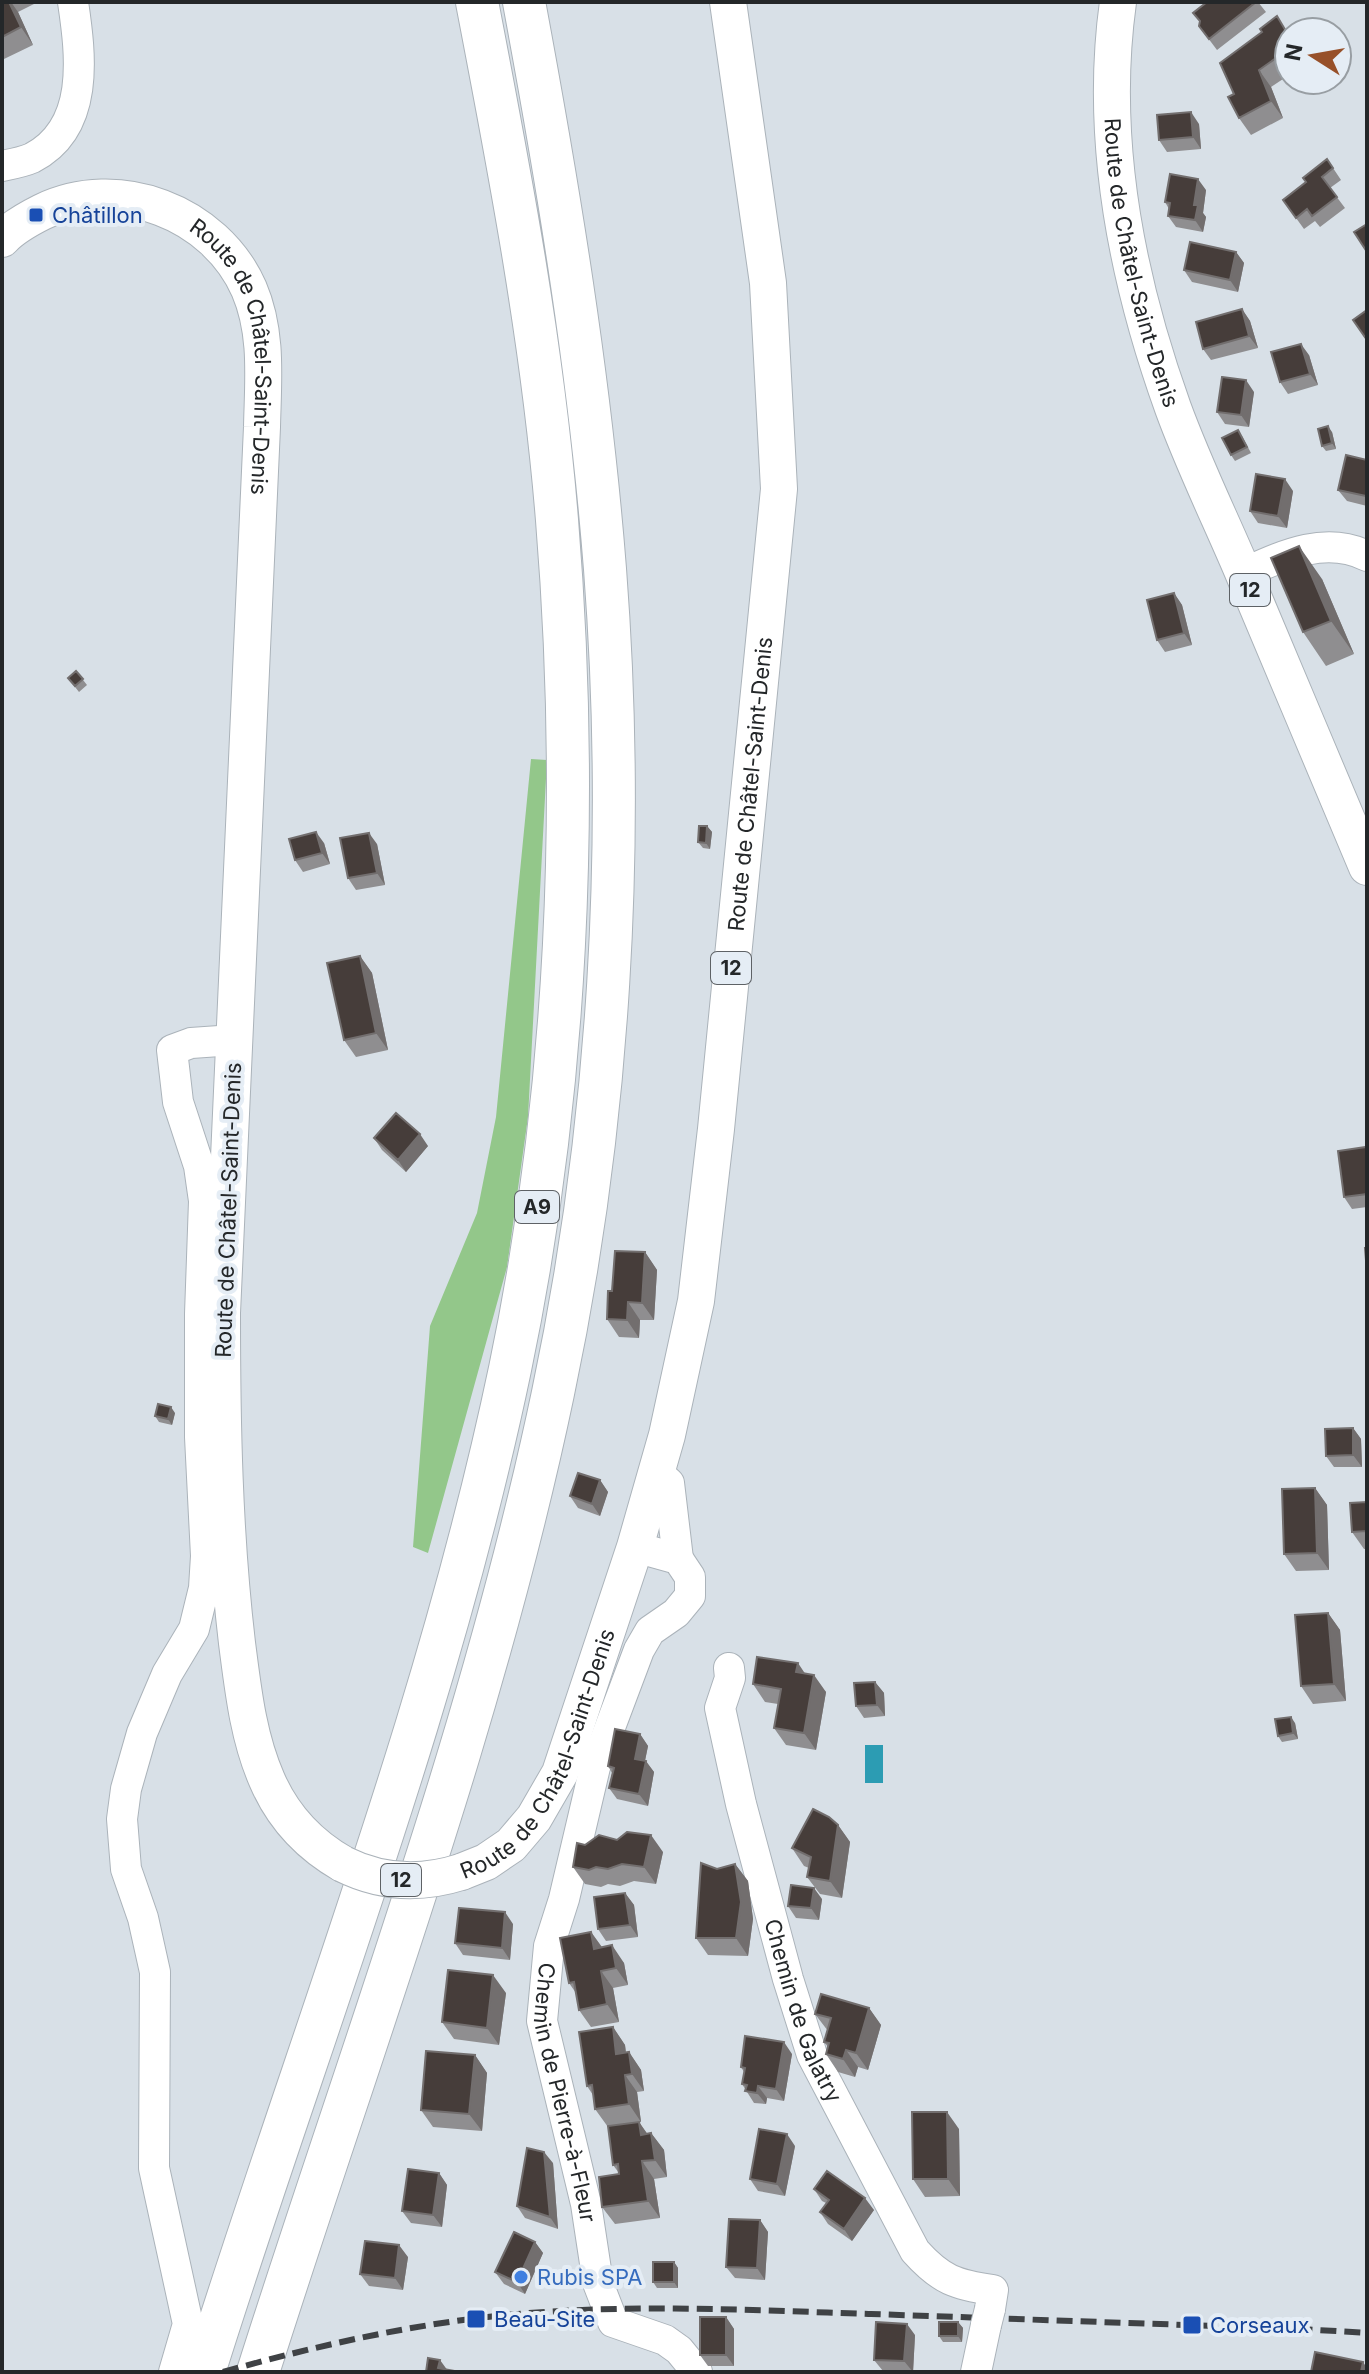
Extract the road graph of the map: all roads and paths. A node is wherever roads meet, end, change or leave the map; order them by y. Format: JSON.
{"nodes":[{"id":1,"x":73,"y":2,"type":"edge"},
{"id":2,"x":477,"y":2,"type":"edge"},
{"id":3,"x":524,"y":2,"type":"edge"},
{"id":4,"x":728,"y":2,"type":"edge"},
{"id":5,"x":1118,"y":2,"type":"edge"},
{"id":6,"x":2,"y":166,"type":"edge"},
{"id":7,"x":4,"y":229,"type":"edge"},
{"id":8,"x":1367,"y":556,"type":"edge"},
{"id":9,"x":1244,"y":573,"type":"junction"},
{"id":10,"x":1367,"y":867,"type":"edge"},
{"id":11,"x":234,"y":1040,"type":"junction"},
{"id":12,"x":657,"y":1472,"type":"junction"},
{"id":13,"x":635,"y":1547,"type":"junction"},
{"id":14,"x":678,"y":1559,"type":"junction"},
{"id":15,"x":729,"y":1668,"type":"dead end"},
{"id":16,"x":174,"y":2372,"type":"edge"},
{"id":17,"x":204,"y":2372,"type":"edge"},
{"id":18,"x":258,"y":2372,"type":"edge"},
{"id":19,"x":697,"y":2372,"type":"edge"},
{"id":20,"x":976,"y":2372,"type":"edge"}],
"edges":[{"from":1,"to":6,"type":"street"},
{"from":2,"to":17,"type":"highway","number":"A9"},
{"from":3,"to":18,"type":"highway","number":"A9"},
{"from":4,"to":12,"type":"main road","name":"Route de Châtel-Saint-Denis","number":"12"},
{"from":5,"to":9,"type":"main road","name":"Route de Châtel-Saint-Denis","number":"12"},
{"from":7,"to":11,"type":"main road","name":"Route de Châtel-Saint-Denis","number":"12"},
{"from":8,"to":9,"type":"street"},
{"from":9,"to":10,"type":"main road","name":"Route de Châtel-Saint-Denis","number":"12"},
{"from":11,"to":13,"type":"main road","name":"Route de Châtel-Saint-Denis","number":"12","bridge":true},
{"from":11,"to":16,"type":"street"},
{"from":12,"to":13,"type":"main road","name":"Route de Châtel-Saint-Denis","number":"12"},
{"from":12,"to":14,"type":"street","name":"Chemin de Pierre-à-Fleur"},
{"from":13,"to":14,"type":"street"},
{"from":14,"to":19,"type":"street","name":"Chemin de Pierre-à-Fleur"},
{"from":15,"to":20,"type":"street","name":"Chemin de Galatry"}]}
